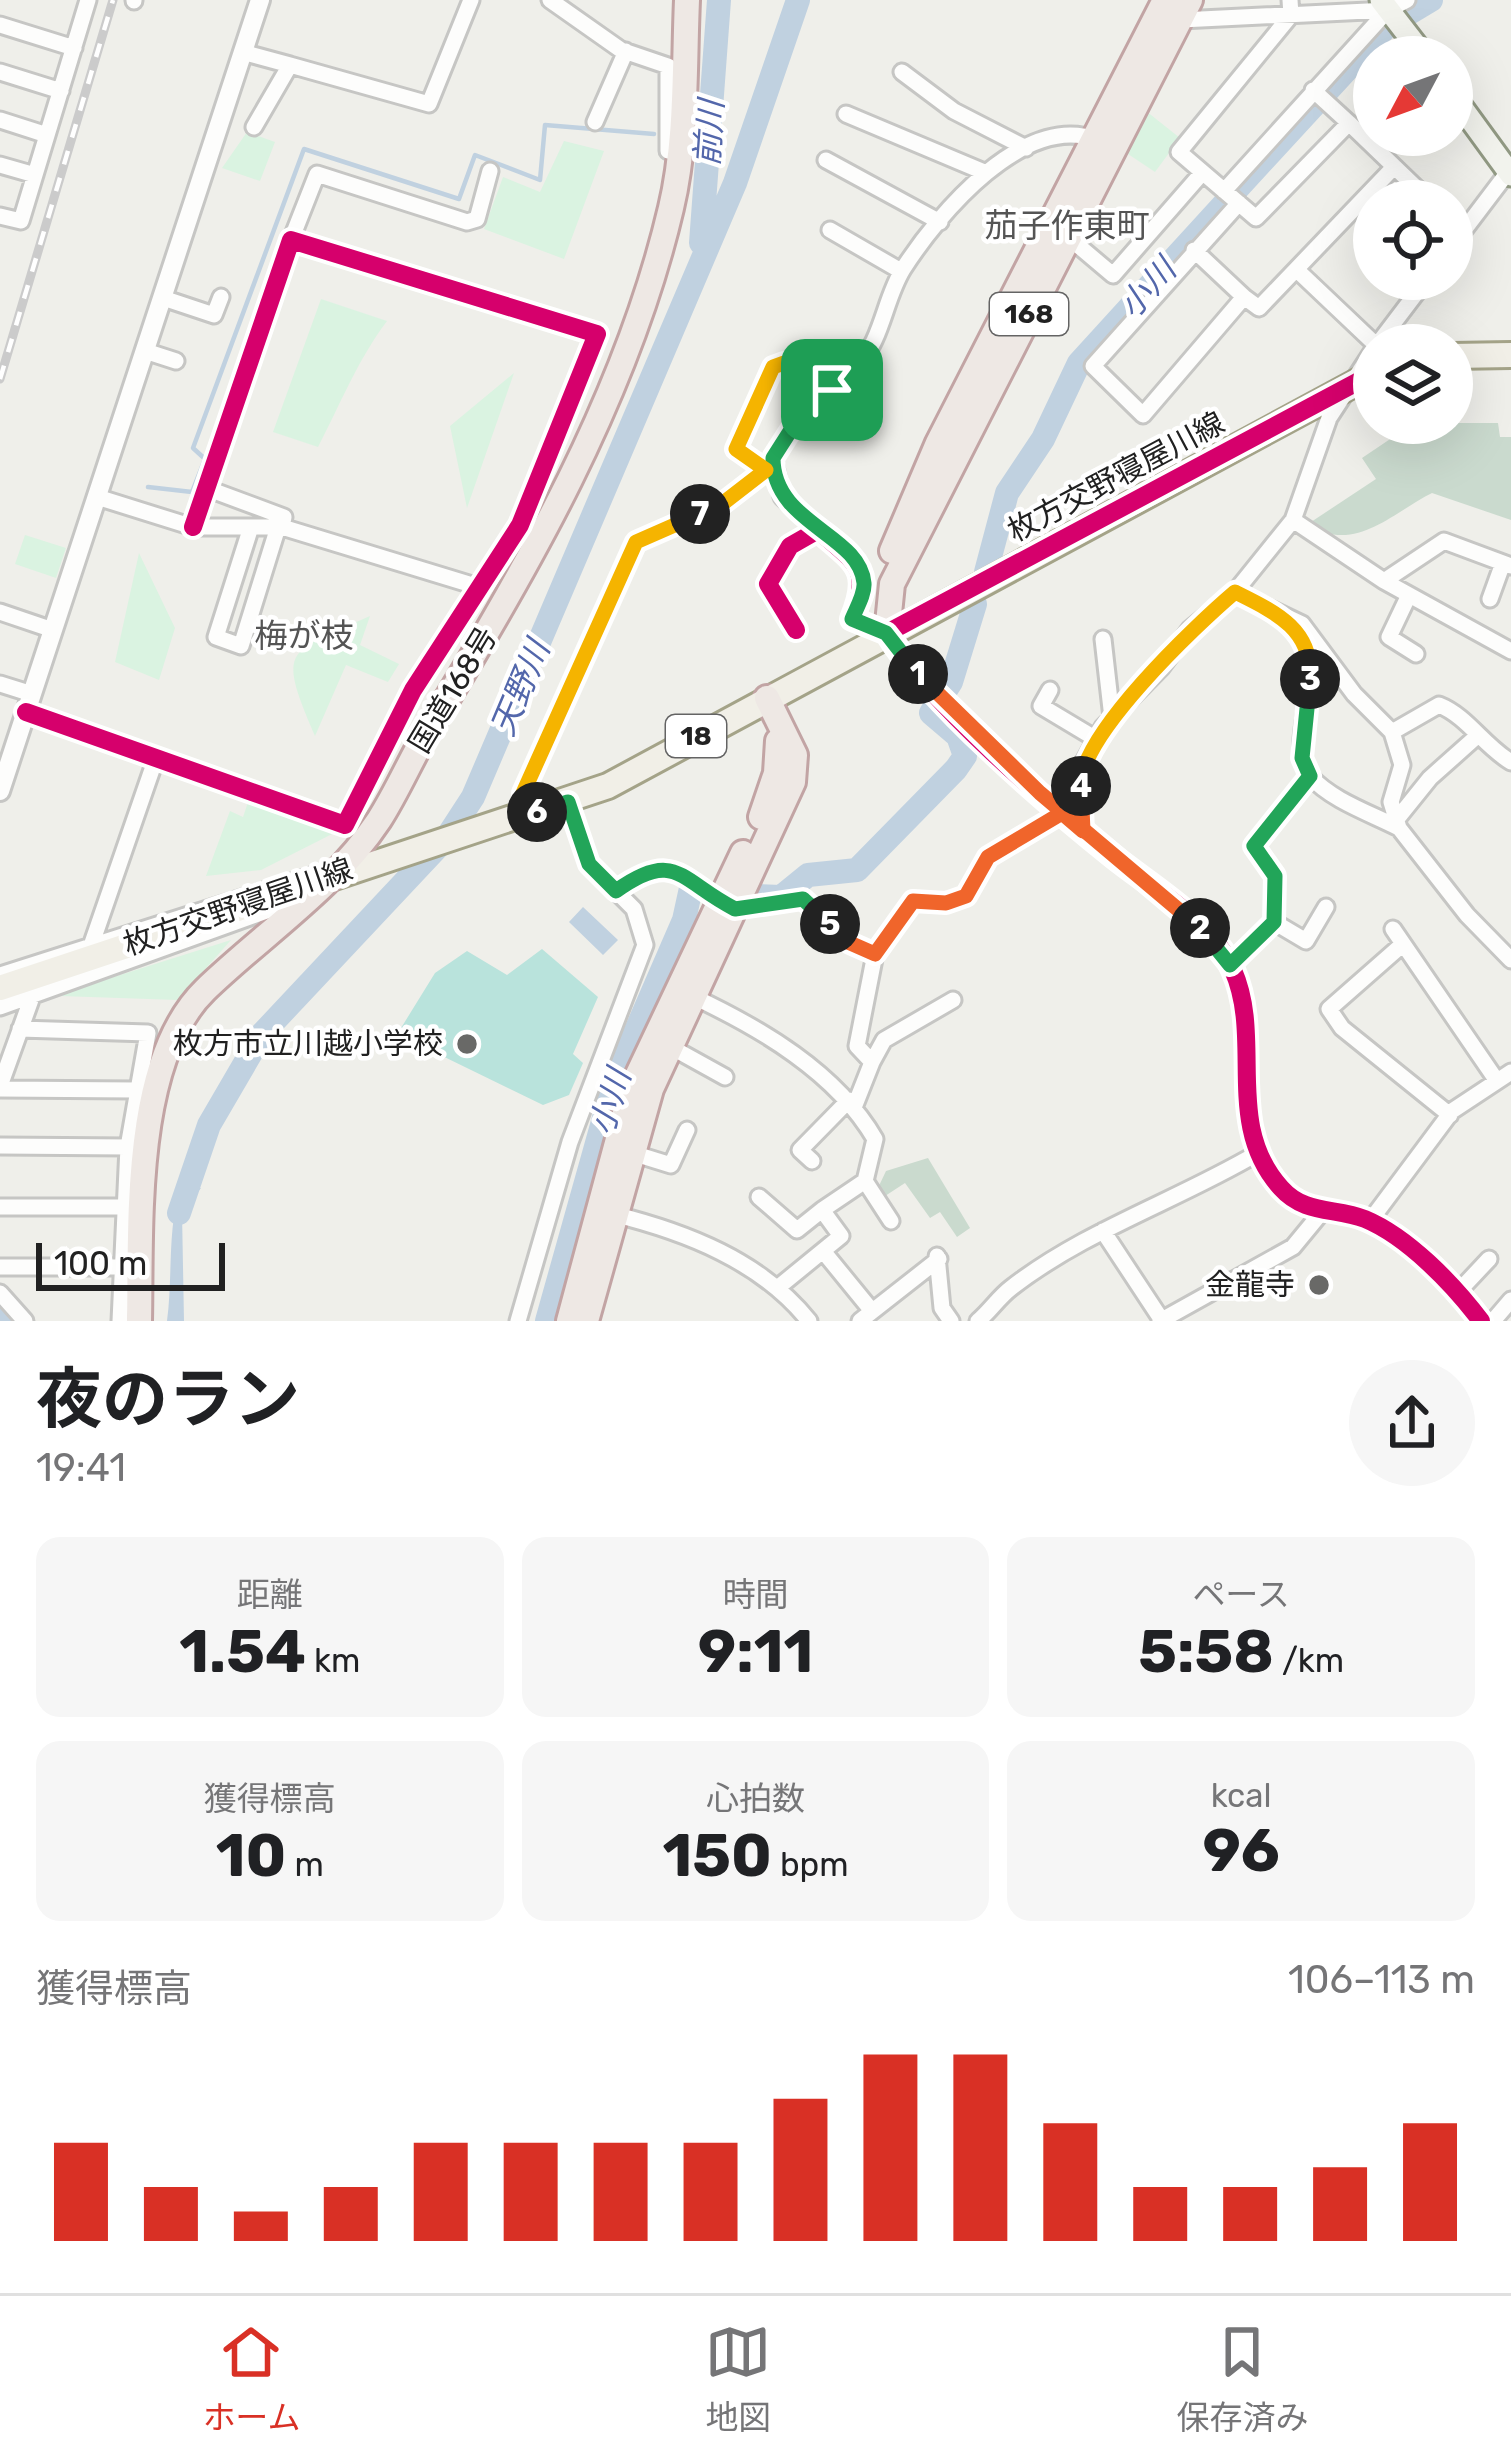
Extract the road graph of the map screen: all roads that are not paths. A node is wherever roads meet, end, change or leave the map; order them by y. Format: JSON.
{"nodes":[{"id":1,"x":260,"y":0,"type":"edge"},
{"id":2,"x":471,"y":0,"type":"edge"},
{"id":3,"x":550,"y":0,"type":"edge"},
{"id":4,"x":687,"y":0,"type":"edge"},
{"id":5,"x":85,"y":1,"type":"edge"},
{"id":6,"x":1178,"y":7,"type":"edge"},
{"id":7,"x":1290,"y":8,"type":"edge"},
{"id":8,"x":1394,"y":10,"type":"edge"},
{"id":9,"x":0,"y":25,"type":"edge"},
{"id":10,"x":1412,"y":36,"type":"edge"},
{"id":11,"x":74,"y":48,"type":"junction"},
{"id":12,"x":242,"y":52,"type":"junction"},
{"id":13,"x":638,"y":53,"type":"junction"},
{"id":14,"x":290,"y":64,"type":"junction"},
{"id":15,"x":0,"y":72,"type":"edge"},
{"id":16,"x":902,"y":72,"type":"dead end"},
{"id":17,"x":61,"y":91,"type":"junction"},
{"id":18,"x":1319,"y":96,"type":"junction"},
{"id":19,"x":846,"y":114,"type":"dead end"},
{"id":20,"x":0,"y":121,"type":"edge"},
{"id":21,"x":595,"y":122,"type":"dead end"},
{"id":22,"x":1473,"y":122,"type":"edge"},
{"id":23,"x":1349,"y":123,"type":"junction"},
{"id":24,"x":254,"y":127,"type":"dead end"},
{"id":25,"x":47,"y":135,"type":"junction"},
{"id":26,"x":1104,"y":143,"type":"junction"},
{"id":27,"x":1025,"y":148,"type":"junction"},
{"id":28,"x":679,"y":152,"type":"junction"},
{"id":29,"x":826,"y":160,"type":"dead end"},
{"id":30,"x":0,"y":165,"type":"edge"},
{"id":31,"x":1394,"y":167,"type":"junction"},
{"id":32,"x":490,"y":171,"type":"dead end"},
{"id":33,"x":983,"y":172,"type":"junction"},
{"id":34,"x":1202,"y":172,"type":"junction"},
{"id":35,"x":1510,"y":172,"type":"edge"},
{"id":36,"x":35,"y":175,"type":"junction"},
{"id":37,"x":1408,"y":180,"type":"edge"},
{"id":38,"x":1224,"y":191,"type":"junction"},
{"id":39,"x":1239,"y":203,"type":"junction"},
{"id":40,"x":1473,"y":214,"type":"edge"},
{"id":41,"x":0,"y":216,"type":"edge"},
{"id":42,"x":940,"y":222,"type":"junction"},
{"id":43,"x":830,"y":230,"type":"dead end"},
{"id":44,"x":1068,"y":237,"type":"junction"},
{"id":45,"x":291,"y":240,"type":"junction"},
{"id":46,"x":1194,"y":250,"type":"junction"},
{"id":47,"x":901,"y":271,"type":"junction"},
{"id":48,"x":1298,"y":271,"type":"junction"},
{"id":49,"x":221,"y":297,"type":"dead end"},
{"id":50,"x":1244,"y":297,"type":"junction"},
{"id":51,"x":163,"y":298,"type":"junction"},
{"id":52,"x":1411,"y":300,"type":"edge"},
{"id":53,"x":1353,"y":324,"type":"edge"},
{"id":54,"x":1393,"y":324,"type":"edge"},
{"id":55,"x":145,"y":351,"type":"junction"},
{"id":56,"x":1511,"y":355,"type":"edge"},
{"id":57,"x":1473,"y":356,"type":"edge"},
{"id":58,"x":176,"y":361,"type":"dead end"},
{"id":59,"x":1353,"y":377,"type":"edge"},
{"id":60,"x":1353,"y":385,"type":"edge"},
{"id":61,"x":832,"y":390,"type":"junction"},
{"id":62,"x":1343,"y":390,"type":"junction"},
{"id":63,"x":769,"y":464,"type":"junction"},
{"id":64,"x":206,"y":488,"type":"junction"},
{"id":65,"x":97,"y":497,"type":"junction"},
{"id":66,"x":1293,"y":520,"type":"junction"},
{"id":67,"x":193,"y":526,"type":"junction"},
{"id":68,"x":251,"y":527,"type":"junction"},
{"id":69,"x":280,"y":527,"type":"junction"},
{"id":70,"x":818,"y":530,"type":"junction"},
{"id":71,"x":1507,"y":564,"type":"edge"},
{"id":72,"x":868,"y":574,"type":"junction"},
{"id":73,"x":1384,"y":581,"type":"junction"},
{"id":74,"x":482,"y":588,"type":"junction"},
{"id":75,"x":1235,"y":592,"type":"junction"},
{"id":76,"x":1409,"y":595,"type":"junction"},
{"id":77,"x":1490,"y":599,"type":"dead end"},
{"id":78,"x":0,"y":612,"type":"edge"},
{"id":79,"x":1281,"y":614,"type":"junction"},
{"id":80,"x":53,"y":630,"type":"junction"},
{"id":81,"x":796,"y":630,"type":"dead end"},
{"id":82,"x":886,"y":633,"type":"junction"},
{"id":83,"x":1103,"y":639,"type":"dead end"},
{"id":84,"x":1511,"y":651,"type":"edge"},
{"id":85,"x":1415,"y":654,"type":"dead end"},
{"id":86,"x":0,"y":684,"type":"edge"},
{"id":87,"x":1050,"y":690,"type":"dead end"},
{"id":88,"x":767,"y":698,"type":"junction"},
{"id":89,"x":29,"y":703,"type":"junction"},
{"id":90,"x":1112,"y":718,"type":"junction"},
{"id":91,"x":1392,"y":731,"type":"junction"},
{"id":92,"x":1476,"y":736,"type":"junction"},
{"id":93,"x":1096,"y":739,"type":"junction"},
{"id":94,"x":6,"y":755,"type":"edge"},
{"id":95,"x":156,"y":758,"type":"junction"},
{"id":96,"x":1511,"y":762,"type":"edge"},
{"id":97,"x":1310,"y":776,"type":"junction"},
{"id":98,"x":0,"y":791,"type":"edge"},
{"id":99,"x":568,"y":802,"type":"junction"},
{"id":100,"x":1062,"y":813,"type":"junction"},
{"id":101,"x":525,"y":815,"type":"junction"},
{"id":102,"x":1398,"y":824,"type":"junction"},
{"id":103,"x":1083,"y":831,"type":"junction"},
{"id":104,"x":334,"y":874,"type":"junction"},
{"id":105,"x":616,"y":891,"type":"junction"},
{"id":106,"x":728,"y":905,"type":"junction"},
{"id":107,"x":1326,"y":908,"type":"dead end"},
{"id":108,"x":1274,"y":922,"type":"junction"},
{"id":109,"x":92,"y":943,"type":"junction"},
{"id":110,"x":875,"y":954,"type":"junction"},
{"id":111,"x":1511,"y":960,"type":"edge"},
{"id":112,"x":1230,"y":965,"type":"junction"},
{"id":113,"x":0,"y":975,"type":"edge"},
{"id":114,"x":0,"y":988,"type":"edge"},
{"id":115,"x":692,"y":996,"type":"junction"},
{"id":116,"x":32,"y":997,"type":"junction"},
{"id":117,"x":953,"y":1000,"type":"dead end"},
{"id":118,"x":0,"y":1006,"type":"edge"},
{"id":119,"x":20,"y":1029,"type":"junction"},
{"id":120,"x":668,"y":1046,"type":"junction"},
{"id":121,"x":872,"y":1062,"type":"junction"},
{"id":122,"x":725,"y":1077,"type":"dead end"},
{"id":123,"x":1504,"y":1077,"type":"edge"},
{"id":124,"x":0,"y":1088,"type":"edge"},
{"id":125,"x":135,"y":1090,"type":"junction"},
{"id":126,"x":852,"y":1102,"type":"junction"},
{"id":127,"x":1450,"y":1115,"type":"junction"},
{"id":128,"x":687,"y":1130,"type":"dead end"},
{"id":129,"x":0,"y":1145,"type":"edge"},
{"id":130,"x":128,"y":1148,"type":"junction"},
{"id":131,"x":629,"y":1152,"type":"junction"},
{"id":132,"x":1256,"y":1154,"type":"junction"},
{"id":133,"x":812,"y":1161,"type":"dead end"},
{"id":134,"x":865,"y":1181,"type":"junction"},
{"id":135,"x":759,"y":1197,"type":"dead end"},
{"id":136,"x":0,"y":1207,"type":"edge"},
{"id":137,"x":123,"y":1207,"type":"junction"},
{"id":138,"x":822,"y":1210,"type":"junction"},
{"id":139,"x":1322,"y":1213,"type":"junction"},
{"id":140,"x":613,"y":1214,"type":"junction"},
{"id":141,"x":892,"y":1221,"type":"dead end"},
{"id":142,"x":1370,"y":1221,"type":"junction"},
{"id":143,"x":1103,"y":1232,"type":"junction"},
{"id":144,"x":823,"y":1251,"type":"junction"},
{"id":145,"x":1489,"y":1259,"type":"dead end"},
{"id":146,"x":0,"y":1267,"type":"edge"},
{"id":147,"x":123,"y":1267,"type":"junction"},
{"id":148,"x":781,"y":1286,"type":"junction"},
{"id":149,"x":1456,"y":1293,"type":"junction"},
{"id":150,"x":0,"y":1294,"type":"edge"},
{"id":151,"x":1511,"y":1300,"type":"edge"},
{"id":152,"x":866,"y":1316,"type":"edge"},
{"id":153,"x":1160,"y":1320,"type":"edge"},
{"id":154,"x":25,"y":1321,"type":"edge"},
{"id":155,"x":120,"y":1321,"type":"edge"},
{"id":156,"x":139,"y":1321,"type":"edge"},
{"id":157,"x":518,"y":1321,"type":"edge"},
{"id":158,"x":568,"y":1321,"type":"edge"},
{"id":159,"x":586,"y":1321,"type":"edge"},
{"id":160,"x":809,"y":1321,"type":"edge"},
{"id":161,"x":951,"y":1321,"type":"edge"},
{"id":162,"x":978,"y":1321,"type":"edge"},
{"id":163,"x":1481,"y":1321,"type":"edge"},
{"id":164,"x":1493,"y":1321,"type":"edge"}],
"edges":[{"from":1,"to":12,"type":"street"},
{"from":2,"to":14,"type":"street"},
{"from":3,"to":13,"type":"street"},
{"from":4,"to":28,"type":"highway","name":"国道168号"},
{"from":5,"to":11,"type":"street"},
{"from":6,"to":7,"type":"street"},
{"from":6,"to":26,"type":"highway","number":"168"},
{"from":7,"to":8,"type":"street"},
{"from":7,"to":34,"type":"street"},
{"from":8,"to":10,"type":"main road"},
{"from":8,"to":18,"type":"street"},
{"from":9,"to":11,"type":"street"},
{"from":11,"to":17,"type":"street"},
{"from":12,"to":14,"type":"street"},
{"from":12,"to":51,"type":"street"},
{"from":13,"to":21,"type":"street"},
{"from":13,"to":28,"type":"street"},
{"from":14,"to":24,"type":"street"},
{"from":15,"to":17,"type":"street"},
{"from":16,"to":27,"type":"street"},
{"from":17,"to":25,"type":"street"},
{"from":18,"to":23,"type":"street"},
{"from":18,"to":38,"type":"street"},
{"from":19,"to":33,"type":"street"},
{"from":20,"to":25,"type":"street"},
{"from":22,"to":35,"type":"main road"},
{"from":23,"to":31,"type":"street"},
{"from":23,"to":39,"type":"street"},
{"from":25,"to":36,"type":"street"},
{"from":26,"to":27,"type":"street"},
{"from":26,"to":44,"type":"highway","number":"168"},
{"from":26,"to":72,"type":"highway","number":"168"},
{"from":27,"to":33,"type":"street"},
{"from":28,"to":104,"type":"highway","name":"国道168号"},
{"from":29,"to":42,"type":"street"},
{"from":30,"to":36,"type":"street"},
{"from":31,"to":37,"type":"street"},
{"from":31,"to":48,"type":"street"},
{"from":32,"to":45,"type":"street"},
{"from":33,"to":42,"type":"street"},
{"from":34,"to":38,"type":"street"},
{"from":34,"to":44,"type":"street"},
{"from":35,"to":40,"type":"street"},
{"from":36,"to":41,"type":"street"},
{"from":38,"to":39,"type":"street"},
{"from":39,"to":46,"type":"street"},
{"from":42,"to":47,"type":"street"},
{"from":43,"to":47,"type":"street"},
{"from":44,"to":82,"type":"highway","number":"168"},
{"from":45,"to":64,"type":"street"},
{"from":45,"to":74,"type":"street"},
{"from":46,"to":50,"type":"street"},
{"from":46,"to":50,"type":"street"},
{"from":47,"to":61,"type":"street"},
{"from":48,"to":50,"type":"street"},
{"from":48,"to":53,"type":"street"},
{"from":49,"to":51,"type":"street"},
{"from":51,"to":55,"type":"street"},
{"from":52,"to":54,"type":"street"},
{"from":55,"to":58,"type":"street"},
{"from":55,"to":65,"type":"street"},
{"from":56,"to":57,"type":"main road"},
{"from":59,"to":62,"type":"street"},
{"from":60,"to":62,"type":"main road","name":"枚方交野寝屋川線","number":"18"},
{"from":61,"to":63,"type":"street"},
{"from":61,"to":63,"type":"street"},
{"from":62,"to":66,"type":"street"},
{"from":62,"to":82,"type":"main road","name":"枚方交野寝屋川線","number":"18"},
{"from":63,"to":70,"type":"street"},
{"from":63,"to":101,"type":"street"},
{"from":64,"to":67,"type":"street"},
{"from":64,"to":69,"type":"street"},
{"from":65,"to":67,"type":"street"},
{"from":65,"to":80,"type":"street"},
{"from":66,"to":73,"type":"street"},
{"from":66,"to":75,"type":"street"},
{"from":67,"to":68,"type":"street"},
{"from":68,"to":69,"type":"street"},
{"from":68,"to":69,"type":"street"},
{"from":69,"to":74,"type":"street"},
{"from":70,"to":72,"type":"street"},
{"from":70,"to":81,"type":"street"},
{"from":71,"to":73,"type":"street"},
{"from":71,"to":77,"type":"street"},
{"from":72,"to":82,"type":"highway"},
{"from":73,"to":76,"type":"street"},
{"from":74,"to":95,"type":"street"},
{"from":75,"to":79,"type":"street"},
{"from":75,"to":90,"type":"street"},
{"from":76,"to":84,"type":"street"},
{"from":76,"to":85,"type":"street"},
{"from":78,"to":80,"type":"street"},
{"from":79,"to":91,"type":"street"},
{"from":79,"to":97,"type":"street"},
{"from":80,"to":89,"type":"street"},
{"from":82,"to":88,"type":"main road","name":"枚方交野寝屋川線","number":"18"},
{"from":82,"to":100,"type":"street"},
{"from":83,"to":90,"type":"street"},
{"from":86,"to":89,"type":"street"},
{"from":87,"to":93,"type":"street"},
{"from":88,"to":99,"type":"main road","name":"枚方交野寝屋川線","number":"18"},
{"from":88,"to":106,"type":"highway"},
{"from":89,"to":94,"type":"street"},
{"from":89,"to":95,"type":"street"},
{"from":90,"to":93,"type":"street"},
{"from":91,"to":92,"type":"street"},
{"from":91,"to":102,"type":"street"},
{"from":92,"to":96,"type":"street"},
{"from":92,"to":102,"type":"street"},
{"from":93,"to":103,"type":"street"},
{"from":94,"to":98,"type":"street"},
{"from":95,"to":109,"type":"street"},
{"from":97,"to":102,"type":"street"},
{"from":97,"to":108,"type":"street"},
{"from":99,"to":101,"type":"main road","name":"枚方交野寝屋川線","number":"18"},
{"from":99,"to":105,"type":"street"},
{"from":100,"to":103,"type":"street"},
{"from":100,"to":110,"type":"street"},
{"from":101,"to":104,"type":"main road","name":"枚方交野寝屋川線","number":"18"},
{"from":102,"to":111,"type":"street"},
{"from":103,"to":112,"type":"street"},
{"from":104,"to":109,"type":"street"},
{"from":104,"to":114,"type":"main road","name":"枚方交野寝屋川線","number":"18"},
{"from":104,"to":116,"type":"street"},
{"from":104,"to":156,"type":"highway","name":"国道168号"},
{"from":105,"to":106,"type":"street"},
{"from":105,"to":157,"type":"street"},
{"from":106,"to":110,"type":"street"},
{"from":106,"to":115,"type":"highway"},
{"from":106,"to":158,"type":"highway"},
{"from":107,"to":108,"type":"street"},
{"from":108,"to":112,"type":"street"},
{"from":109,"to":113,"type":"street"},
{"from":110,"to":121,"type":"street"},
{"from":112,"to":132,"type":"street"},
{"from":115,"to":120,"type":"highway"},
{"from":115,"to":126,"type":"street"},
{"from":116,"to":118,"type":"street"},
{"from":116,"to":119,"type":"street"},
{"from":117,"to":121,"type":"street"},
{"from":119,"to":124,"type":"street"},
{"from":119,"to":125,"type":"street"},
{"from":120,"to":122,"type":"street"},
{"from":120,"to":131,"type":"highway"},
{"from":121,"to":126,"type":"street"},
{"from":123,"to":127,"type":"street"},
{"from":123,"to":127,"type":"street"},
{"from":124,"to":125,"type":"street"},
{"from":125,"to":130,"type":"street"},
{"from":126,"to":133,"type":"street"},
{"from":126,"to":134,"type":"street"},
{"from":127,"to":142,"type":"street"},
{"from":128,"to":131,"type":"street"},
{"from":129,"to":130,"type":"street"},
{"from":130,"to":137,"type":"street"},
{"from":131,"to":140,"type":"highway"},
{"from":132,"to":139,"type":"street"},
{"from":132,"to":143,"type":"street"},
{"from":134,"to":138,"type":"street"},
{"from":134,"to":141,"type":"street"},
{"from":135,"to":138,"type":"street"},
{"from":136,"to":137,"type":"street"},
{"from":137,"to":147,"type":"street"},
{"from":138,"to":144,"type":"street"},
{"from":139,"to":142,"type":"street"},
{"from":139,"to":153,"type":"street"},
{"from":140,"to":148,"type":"street"},
{"from":140,"to":159,"type":"highway"},
{"from":142,"to":149,"type":"street"},
{"from":143,"to":153,"type":"street"},
{"from":143,"to":162,"type":"street"},
{"from":144,"to":148,"type":"street"},
{"from":144,"to":152,"type":"street"},
{"from":145,"to":149,"type":"street"},
{"from":146,"to":147,"type":"street"},
{"from":147,"to":155,"type":"street"},
{"from":148,"to":160,"type":"street"},
{"from":149,"to":163,"type":"street"},
{"from":150,"to":154,"type":"street"},
{"from":151,"to":164,"type":"street"},
{"from":152,"to":161,"type":"street"}]}
